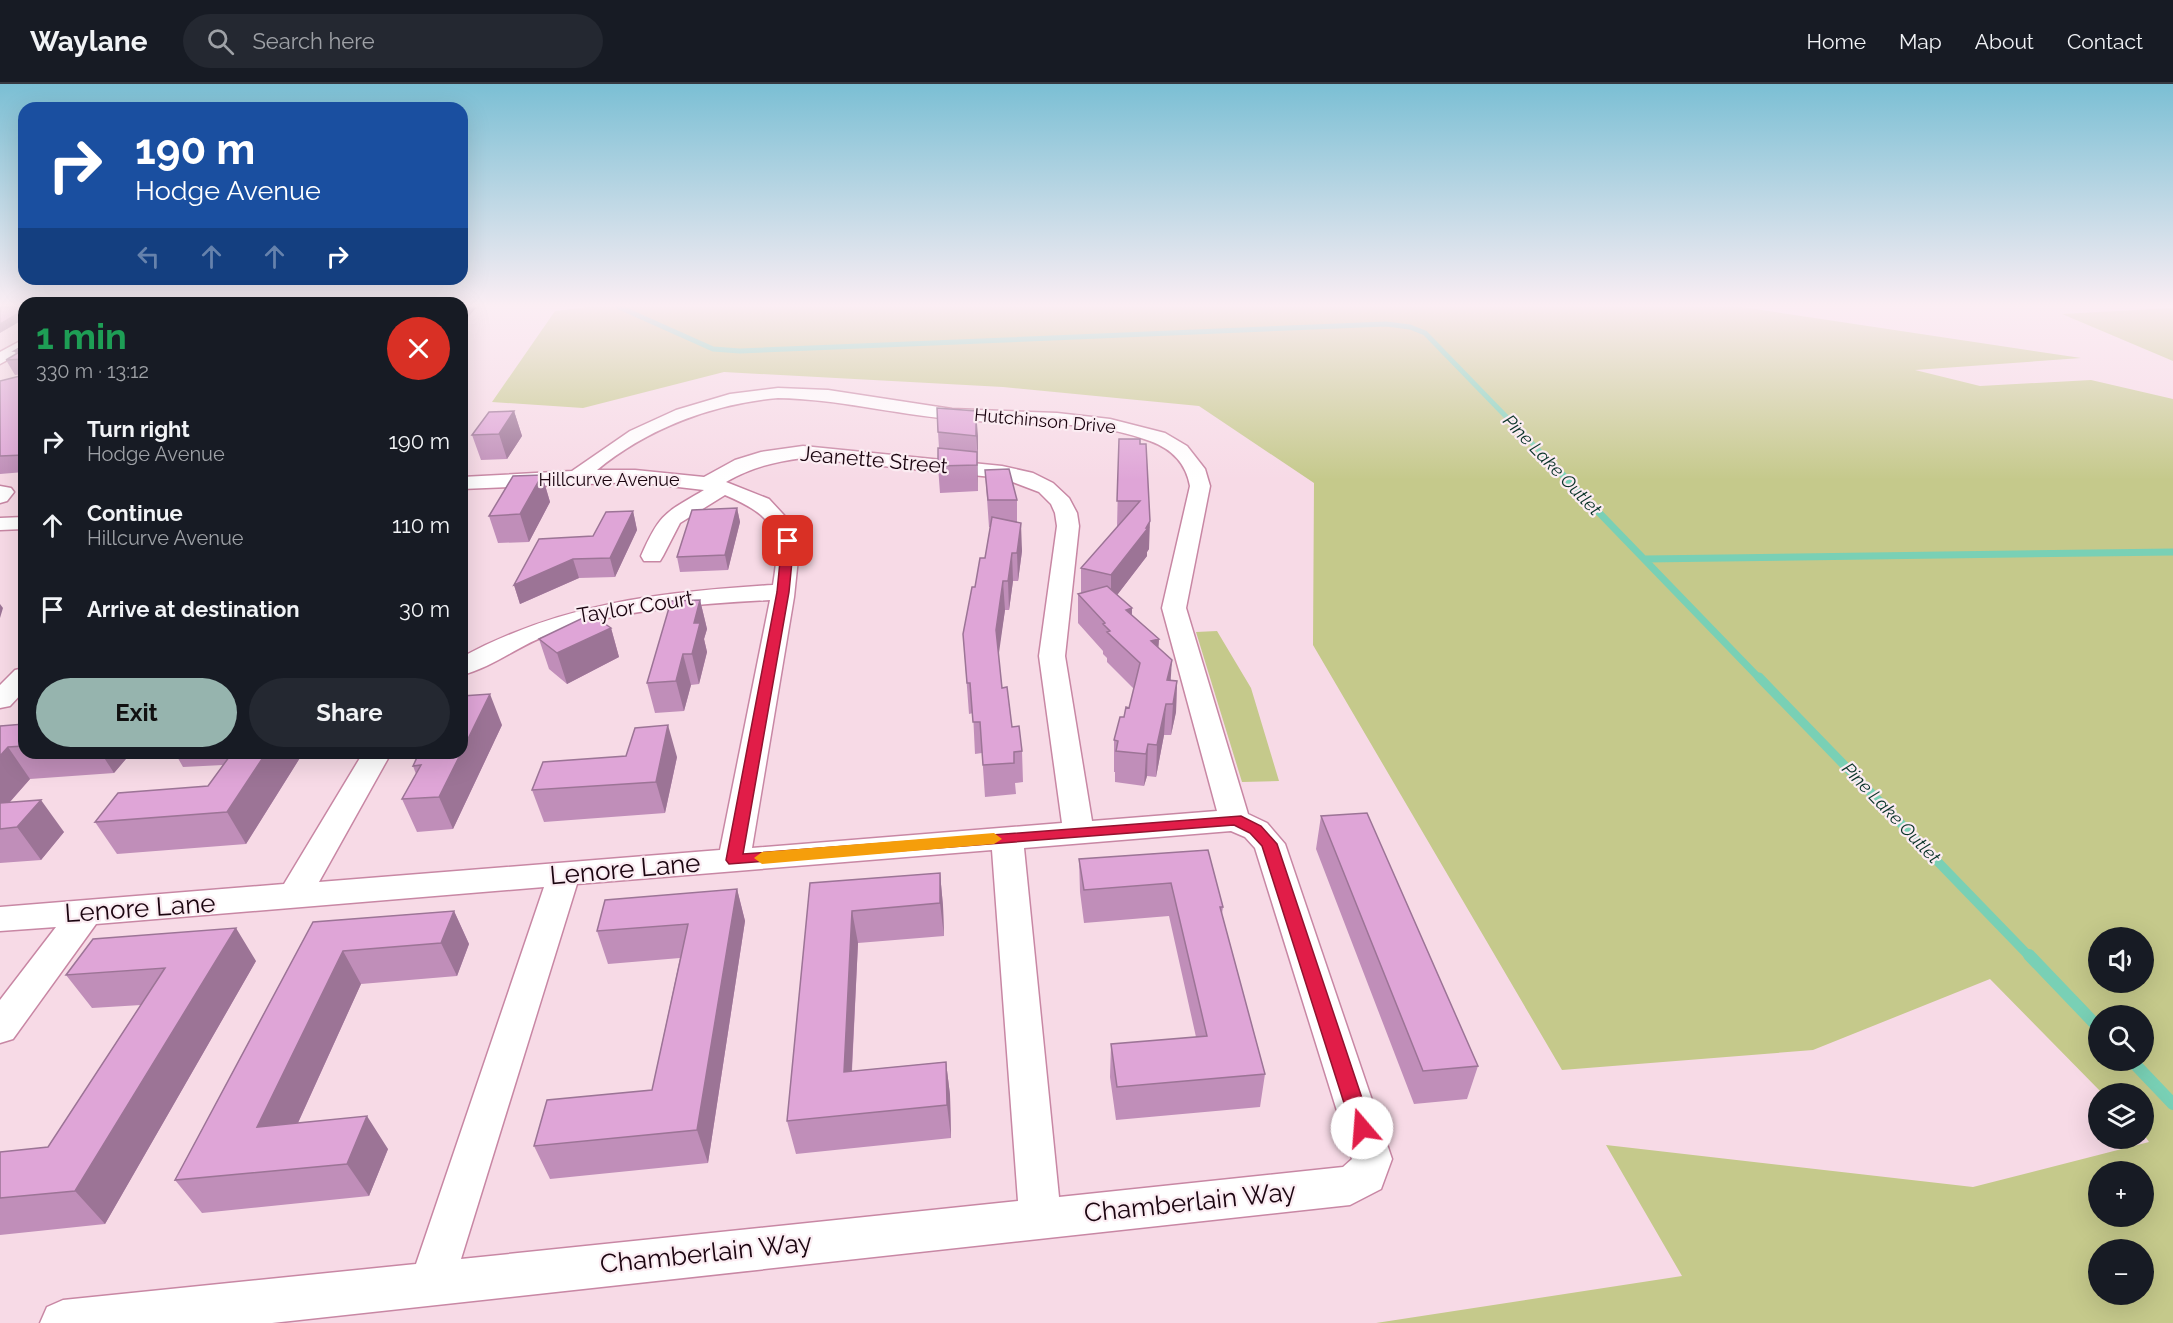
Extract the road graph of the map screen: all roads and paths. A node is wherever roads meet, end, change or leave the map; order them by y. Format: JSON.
{"nodes":[{"id":1,"x":575,"y":478,"type":"junction"},
{"id":2,"x":468,"y":483,"type":"edge"},
{"id":3,"x":716,"y":485,"type":"junction"},
{"id":4,"x":0,"y":492,"type":"edge"},
{"id":5,"x":0,"y":497,"type":"edge"},
{"id":6,"x":18,"y":523,"type":"edge"},
{"id":7,"x":0,"y":524,"type":"edge"},
{"id":8,"x":652,"y":556,"type":"dead end"},
{"id":9,"x":783,"y":592,"type":"junction"},
{"id":10,"x":468,"y":664,"type":"edge"},
{"id":11,"x":18,"y":682,"type":"edge"},
{"id":12,"x":0,"y":700,"type":"edge"},
{"id":13,"x":374,"y":759,"type":"edge"},
{"id":14,"x":1236,"y":820,"type":"junction"},
{"id":15,"x":1079,"y":833,"type":"junction"},
{"id":16,"x":1007,"y":838,"type":"junction"},
{"id":17,"x":734,"y":860,"type":"junction"},
{"id":18,"x":564,"y":874,"type":"junction"},
{"id":19,"x":294,"y":896,"type":"junction"},
{"id":20,"x":86,"y":912,"type":"junction"},
{"id":21,"x":0,"y":919,"type":"edge"},
{"id":22,"x":0,"y":1028,"type":"edge"},
{"id":23,"x":1040,"y":1217,"type":"junction"},
{"id":24,"x":432,"y":1282,"type":"junction"},
{"id":25,"x":63,"y":1323,"type":"edge"}],
"edges":[{"from":1,"to":2,"type":"street","name":"Hillcurve Avenue"},
{"from":1,"to":3,"type":"street","name":"Hillcurve Avenue"},
{"from":1,"to":14,"type":"street","name":"Hutchinson Drive"},
{"from":3,"to":8,"type":"street","name":"Jeanette Street"},
{"from":3,"to":9,"type":"street","name":"Hillcurve Avenue"},
{"from":3,"to":15,"type":"street","name":"Jeanette Street"},
{"from":4,"to":5,"type":"street"},
{"from":6,"to":7,"type":"street"},
{"from":9,"to":10,"type":"street","name":"Taylor Court"},
{"from":9,"to":17,"type":"street","name":"Hillcurve Avenue"},
{"from":11,"to":12,"type":"street"},
{"from":13,"to":19,"type":"street"},
{"from":14,"to":15,"type":"street","name":"Lenore Lane"},
{"from":14,"to":23,"type":"street","name":"Chamberlain Way"},
{"from":15,"to":16,"type":"street","name":"Lenore Lane"},
{"from":16,"to":17,"type":"street","name":"Lenore Lane"},
{"from":16,"to":23,"type":"street"},
{"from":17,"to":18,"type":"street","name":"Lenore Lane"},
{"from":18,"to":19,"type":"street","name":"Lenore Lane"},
{"from":18,"to":24,"type":"street"},
{"from":19,"to":20,"type":"street","name":"Lenore Lane"},
{"from":20,"to":21,"type":"street","name":"Lenore Lane"},
{"from":20,"to":22,"type":"street"},
{"from":23,"to":24,"type":"street","name":"Chamberlain Way"},
{"from":24,"to":25,"type":"street","name":"Chamberlain Way"}]}
